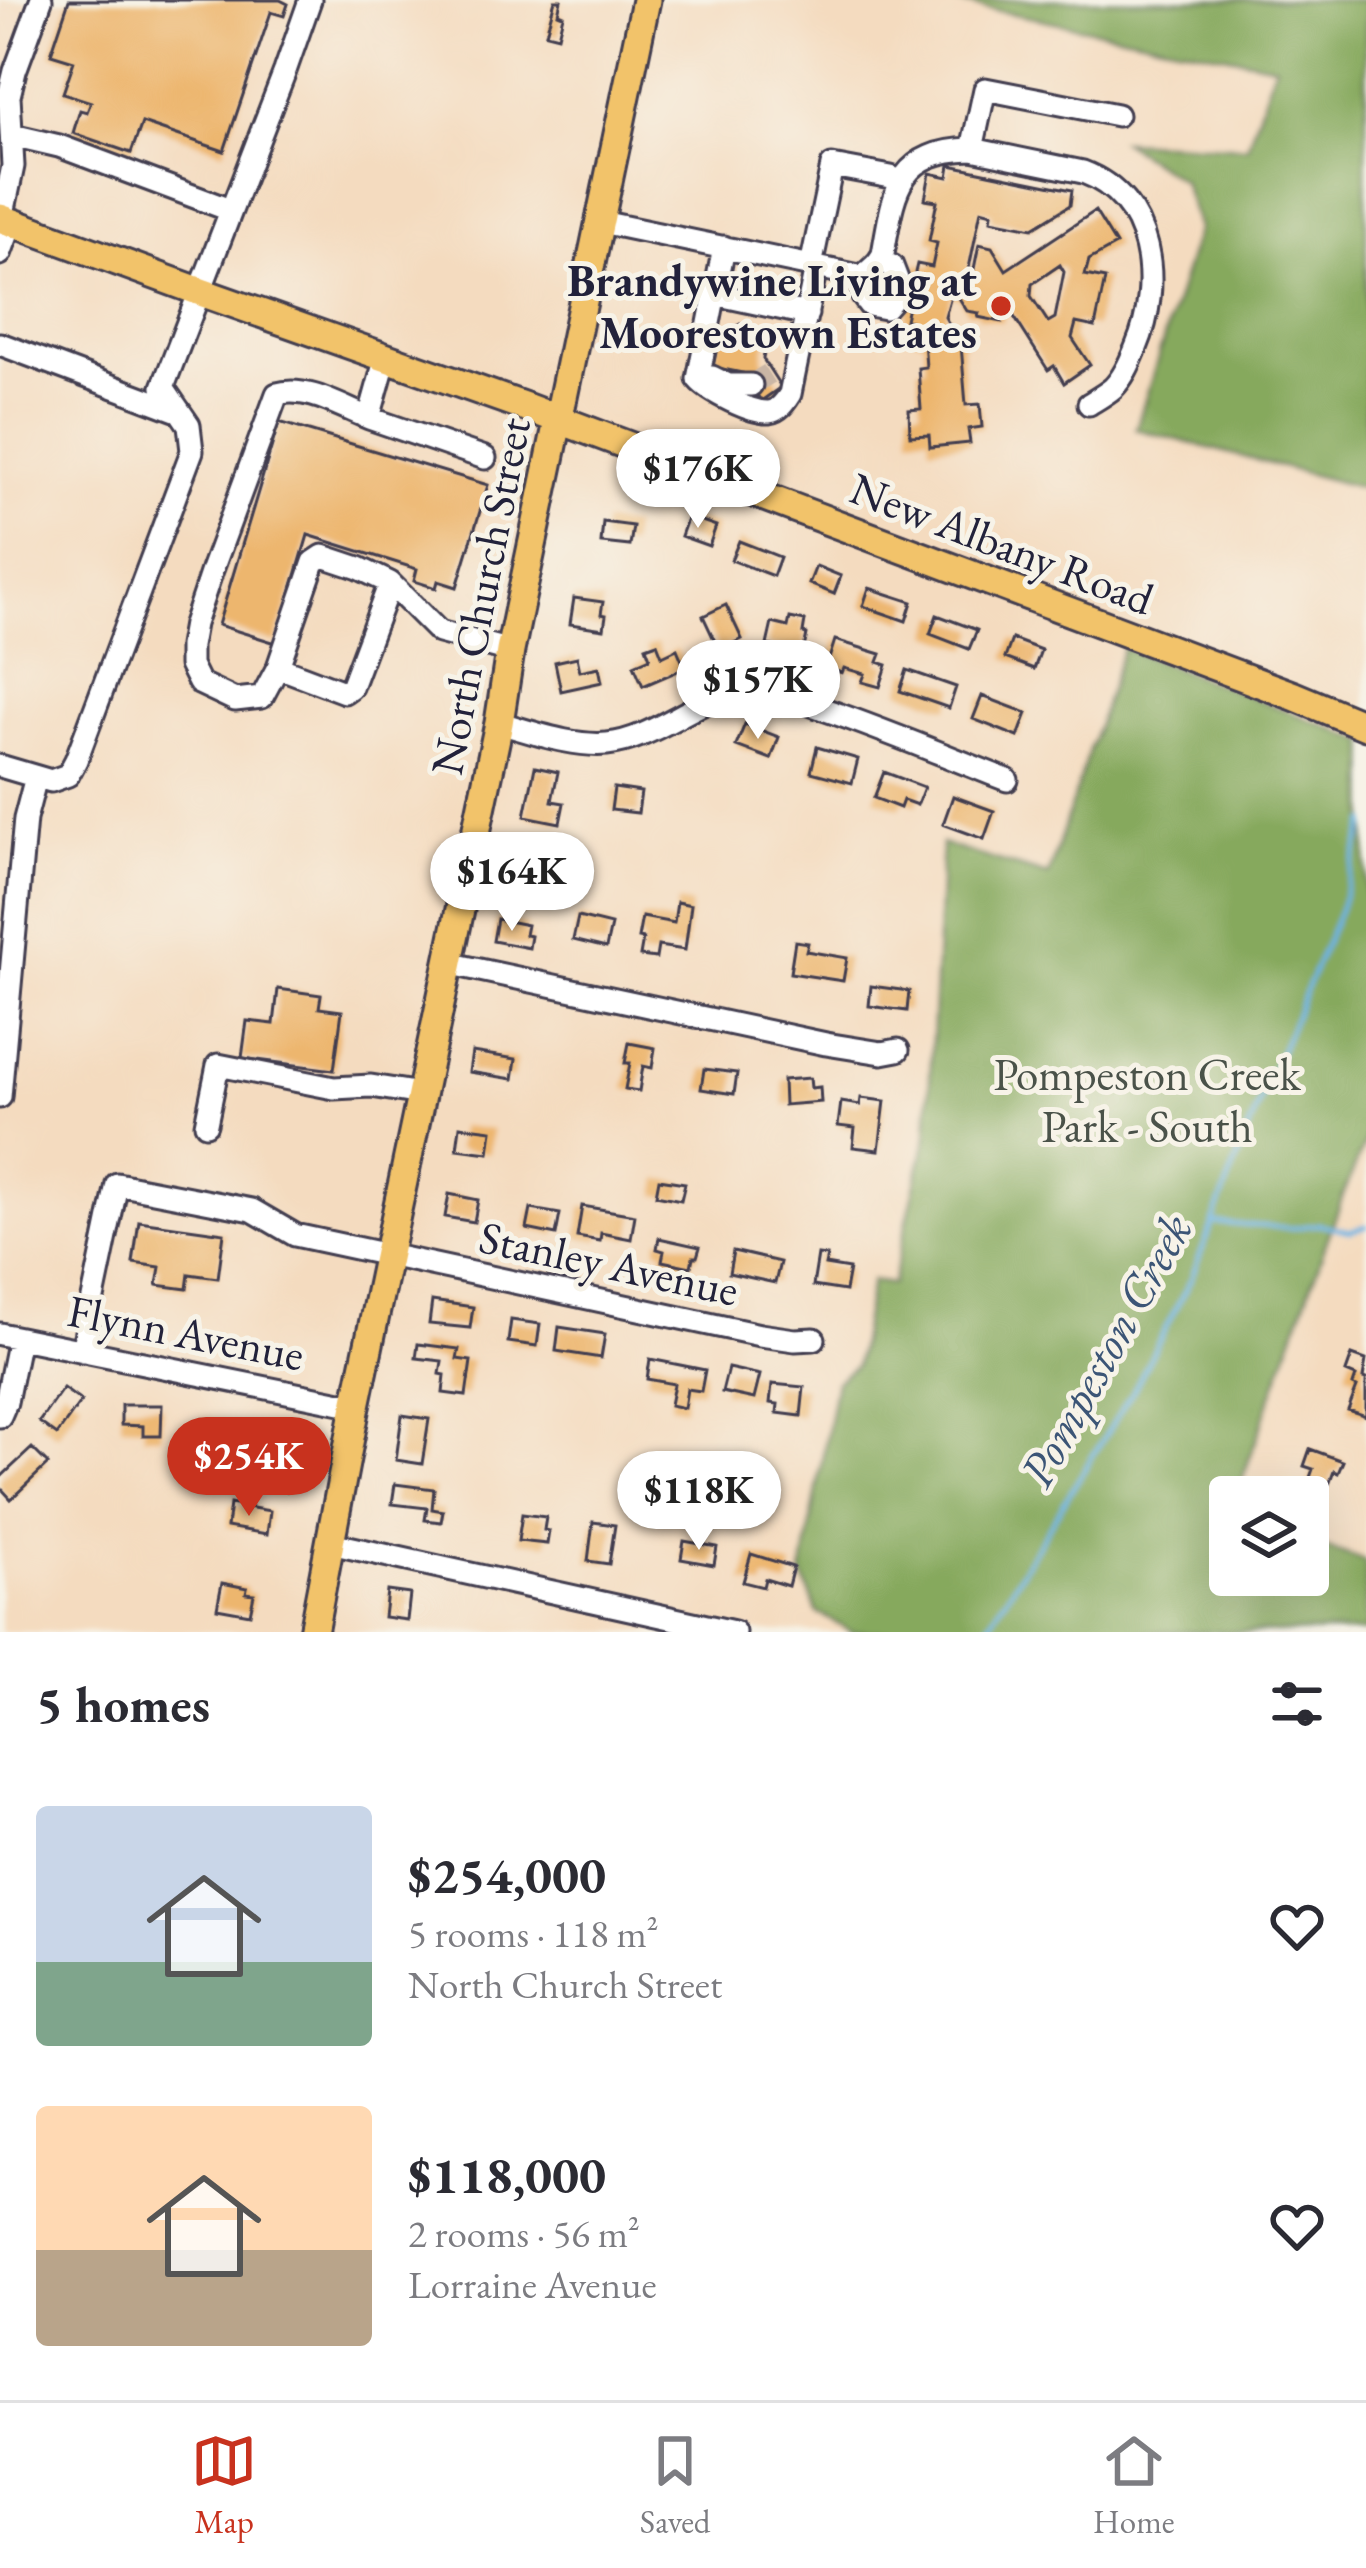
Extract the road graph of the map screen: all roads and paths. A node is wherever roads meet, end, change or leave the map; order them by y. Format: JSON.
{"nodes":[{"id":1,"x":41,"y":0,"type":"edge"},
{"id":2,"x":310,"y":0,"type":"edge"},
{"id":3,"x":646,"y":0,"type":"edge"},
{"id":4,"x":1117,"y":115,"type":"dead end"},
{"id":5,"x":12,"y":135,"type":"junction"},
{"id":6,"x":972,"y":149,"type":"junction"},
{"id":7,"x":900,"y":183,"type":"junction"},
{"id":8,"x":230,"y":210,"type":"junction"},
{"id":9,"x":5,"y":220,"type":"edge"},
{"id":10,"x":601,"y":222,"type":"junction"},
{"id":11,"x":724,"y":247,"type":"junction"},
{"id":12,"x":0,"y":254,"type":"edge"},
{"id":13,"x":880,"y":261,"type":"junction"},
{"id":14,"x":814,"y":266,"type":"junction"},
{"id":15,"x":864,"y":278,"type":"junction"},
{"id":16,"x":201,"y":292,"type":"junction"},
{"id":17,"x":714,"y":294,"type":"junction"},
{"id":18,"x":807,"y":314,"type":"junction"},
{"id":19,"x":0,"y":344,"type":"edge"},
{"id":20,"x":799,"y":355,"type":"junction"},
{"id":21,"x":386,"y":357,"type":"junction"},
{"id":22,"x":700,"y":363,"type":"junction"},
{"id":23,"x":772,"y":373,"type":"tunnel mouth"},
{"id":24,"x":751,"y":385,"type":"dead end"},
{"id":25,"x":1089,"y":404,"type":"dead end"},
{"id":26,"x":178,"y":411,"type":"junction"},
{"id":27,"x":369,"y":418,"type":"junction"},
{"id":28,"x":559,"y":419,"type":"junction"},
{"id":29,"x":485,"y":458,"type":"dead end"},
{"id":30,"x":390,"y":583,"type":"junction"},
{"id":31,"x":510,"y":651,"type":"junction"},
{"id":32,"x":278,"y":668,"type":"junction"},
{"id":33,"x":499,"y":723,"type":"junction"},
{"id":34,"x":1366,"y":726,"type":"edge"},
{"id":35,"x":0,"y":766,"type":"edge"},
{"id":36,"x":35,"y":777,"type":"junction"},
{"id":37,"x":1006,"y":780,"type":"dead end"},
{"id":38,"x":448,"y":963,"type":"junction"},
{"id":39,"x":898,"y":1051,"type":"dead end"},
{"id":40,"x":1,"y":1085,"type":"edge"},
{"id":41,"x":421,"y":1094,"type":"junction"},
{"id":42,"x":0,"y":1097,"type":"edge"},
{"id":43,"x":206,"y":1124,"type":"dead end"},
{"id":44,"x":389,"y":1256,"type":"junction"},
{"id":45,"x":10,"y":1336,"type":"edge"},
{"id":46,"x":814,"y":1339,"type":"dead end"},
{"id":47,"x":82,"y":1351,"type":"junction"},
{"id":48,"x":356,"y":1406,"type":"junction"},
{"id":49,"x":0,"y":1416,"type":"edge"},
{"id":50,"x":330,"y":1543,"type":"junction"},
{"id":51,"x":313,"y":1632,"type":"edge"},
{"id":52,"x":734,"y":1632,"type":"edge"}],
"edges":[{"from":1,"to":5,"type":"street"},
{"from":2,"to":8,"type":"street"},
{"from":3,"to":10,"type":"main road","name":"North Church Street"},
{"from":4,"to":6,"type":"street"},
{"from":5,"to":8,"type":"street"},
{"from":5,"to":9,"type":"street"},
{"from":6,"to":7,"type":"street"},
{"from":6,"to":25,"type":"street"},
{"from":7,"to":13,"type":"street"},
{"from":7,"to":14,"type":"street"},
{"from":8,"to":16,"type":"street"},
{"from":9,"to":12,"type":"street"},
{"from":9,"to":16,"type":"main road","name":"New Albany Road"},
{"from":10,"to":11,"type":"street"},
{"from":10,"to":28,"type":"main road","name":"North Church Street"},
{"from":11,"to":14,"type":"street"},
{"from":11,"to":17,"type":"street"},
{"from":13,"to":15,"type":"street"},
{"from":13,"to":15,"type":"street"},
{"from":14,"to":15,"type":"street"},
{"from":14,"to":18,"type":"street"},
{"from":16,"to":21,"type":"main road","name":"New Albany Road"},
{"from":16,"to":26,"type":"street"},
{"from":17,"to":18,"type":"street"},
{"from":17,"to":22,"type":"street"},
{"from":18,"to":20,"type":"street"},
{"from":19,"to":26,"type":"street"},
{"from":20,"to":22,"type":"street"},
{"from":20,"to":23,"type":"street"},
{"from":21,"to":27,"type":"street"},
{"from":21,"to":28,"type":"main road","name":"New Albany Road"},
{"from":22,"to":24,"type":"street"},
{"from":26,"to":36,"type":"street"},
{"from":27,"to":29,"type":"street"},
{"from":27,"to":32,"type":"street"},
{"from":28,"to":31,"type":"main road","name":"North Church Street"},
{"from":28,"to":34,"type":"main road","name":"New Albany Road"},
{"from":30,"to":31,"type":"street"},
{"from":30,"to":32,"type":"street"},
{"from":30,"to":32,"type":"street"},
{"from":31,"to":33,"type":"main road","name":"North Church Street"},
{"from":33,"to":37,"type":"street"},
{"from":33,"to":38,"type":"main road","name":"North Church Street"},
{"from":35,"to":36,"type":"street"},
{"from":36,"to":40,"type":"street"},
{"from":38,"to":39,"type":"street"},
{"from":38,"to":41,"type":"main road","name":"North Church Street"},
{"from":40,"to":42,"type":"street"},
{"from":41,"to":43,"type":"street"},
{"from":41,"to":44,"type":"main road","name":"North Church Street"},
{"from":44,"to":46,"type":"street","name":"Stanley Avenue"},
{"from":44,"to":47,"type":"street","name":"Stanley Avenue"},
{"from":44,"to":48,"type":"main road","name":"North Church Street"},
{"from":45,"to":47,"type":"street","name":"Flynn Avenue"},
{"from":45,"to":49,"type":"street"},
{"from":47,"to":48,"type":"street","name":"Flynn Avenue"},
{"from":48,"to":50,"type":"main road","name":"North Church Street"},
{"from":50,"to":51,"type":"main road","name":"North Church Street"},
{"from":50,"to":52,"type":"street"}]}
